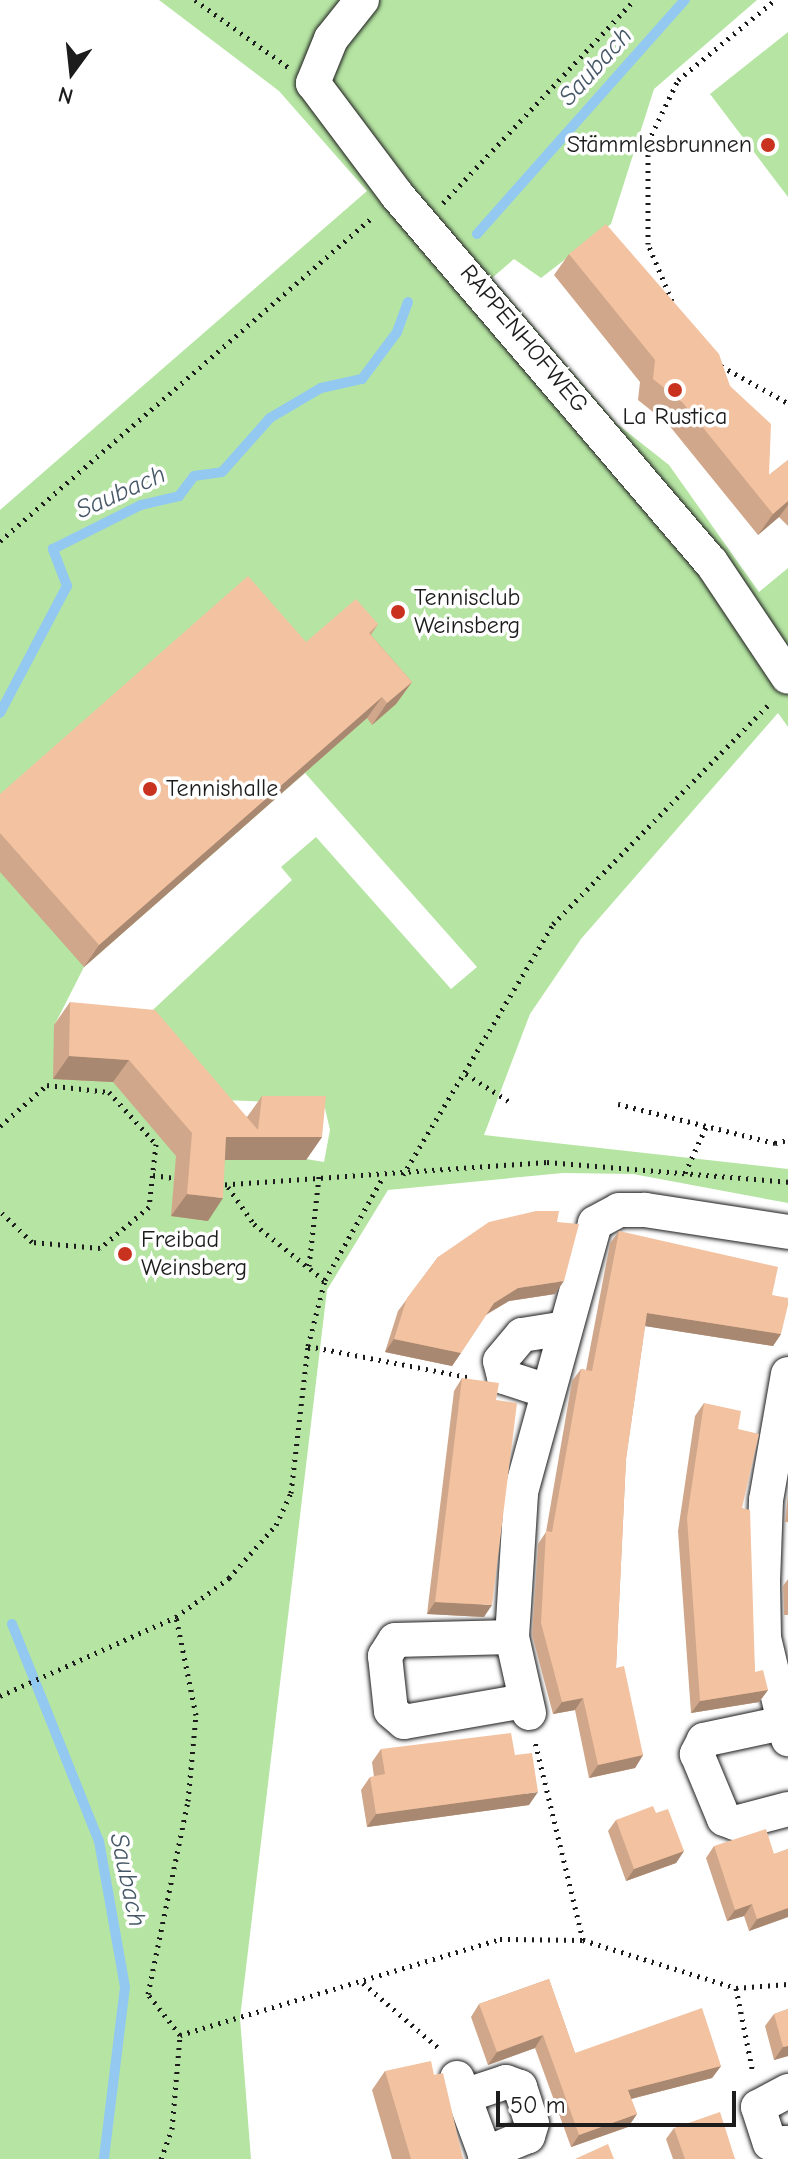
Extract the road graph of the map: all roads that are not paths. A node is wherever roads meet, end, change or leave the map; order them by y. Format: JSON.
{"nodes":[{"id":1,"x":362,"y":0,"type":"edge"},
{"id":2,"x":783,"y":686,"type":"edge"},
{"id":3,"x":788,"y":1232,"type":"edge"},
{"id":4,"x":560,"y":1329,"type":"junction"},
{"id":5,"x":788,"y":1374,"type":"edge"},
{"id":6,"x":544,"y":1390,"type":"junction"},
{"id":7,"x":512,"y":1637,"type":"junction"},
{"id":8,"x":785,"y":1731,"type":"edge"},
{"id":9,"x":788,"y":1809,"type":"edge"},
{"id":10,"x":774,"y":2096,"type":"edge"},
{"id":11,"x":788,"y":2143,"type":"edge"},
{"id":12,"x":486,"y":2157,"type":"edge"}],
"edges":[{"from":1,"to":2,"type":"street","name":"RAPPENHOFWEG"},
{"from":3,"to":4,"type":"street"},
{"from":4,"to":6,"type":"street"},
{"from":4,"to":6,"type":"street"},
{"from":5,"to":8,"type":"street"},
{"from":6,"to":7,"type":"street"},
{"from":7,"to":7,"type":"street"},
{"from":8,"to":9,"type":"street"},
{"from":10,"to":11,"type":"street"},
{"from":12,"to":12,"type":"street"}]}
